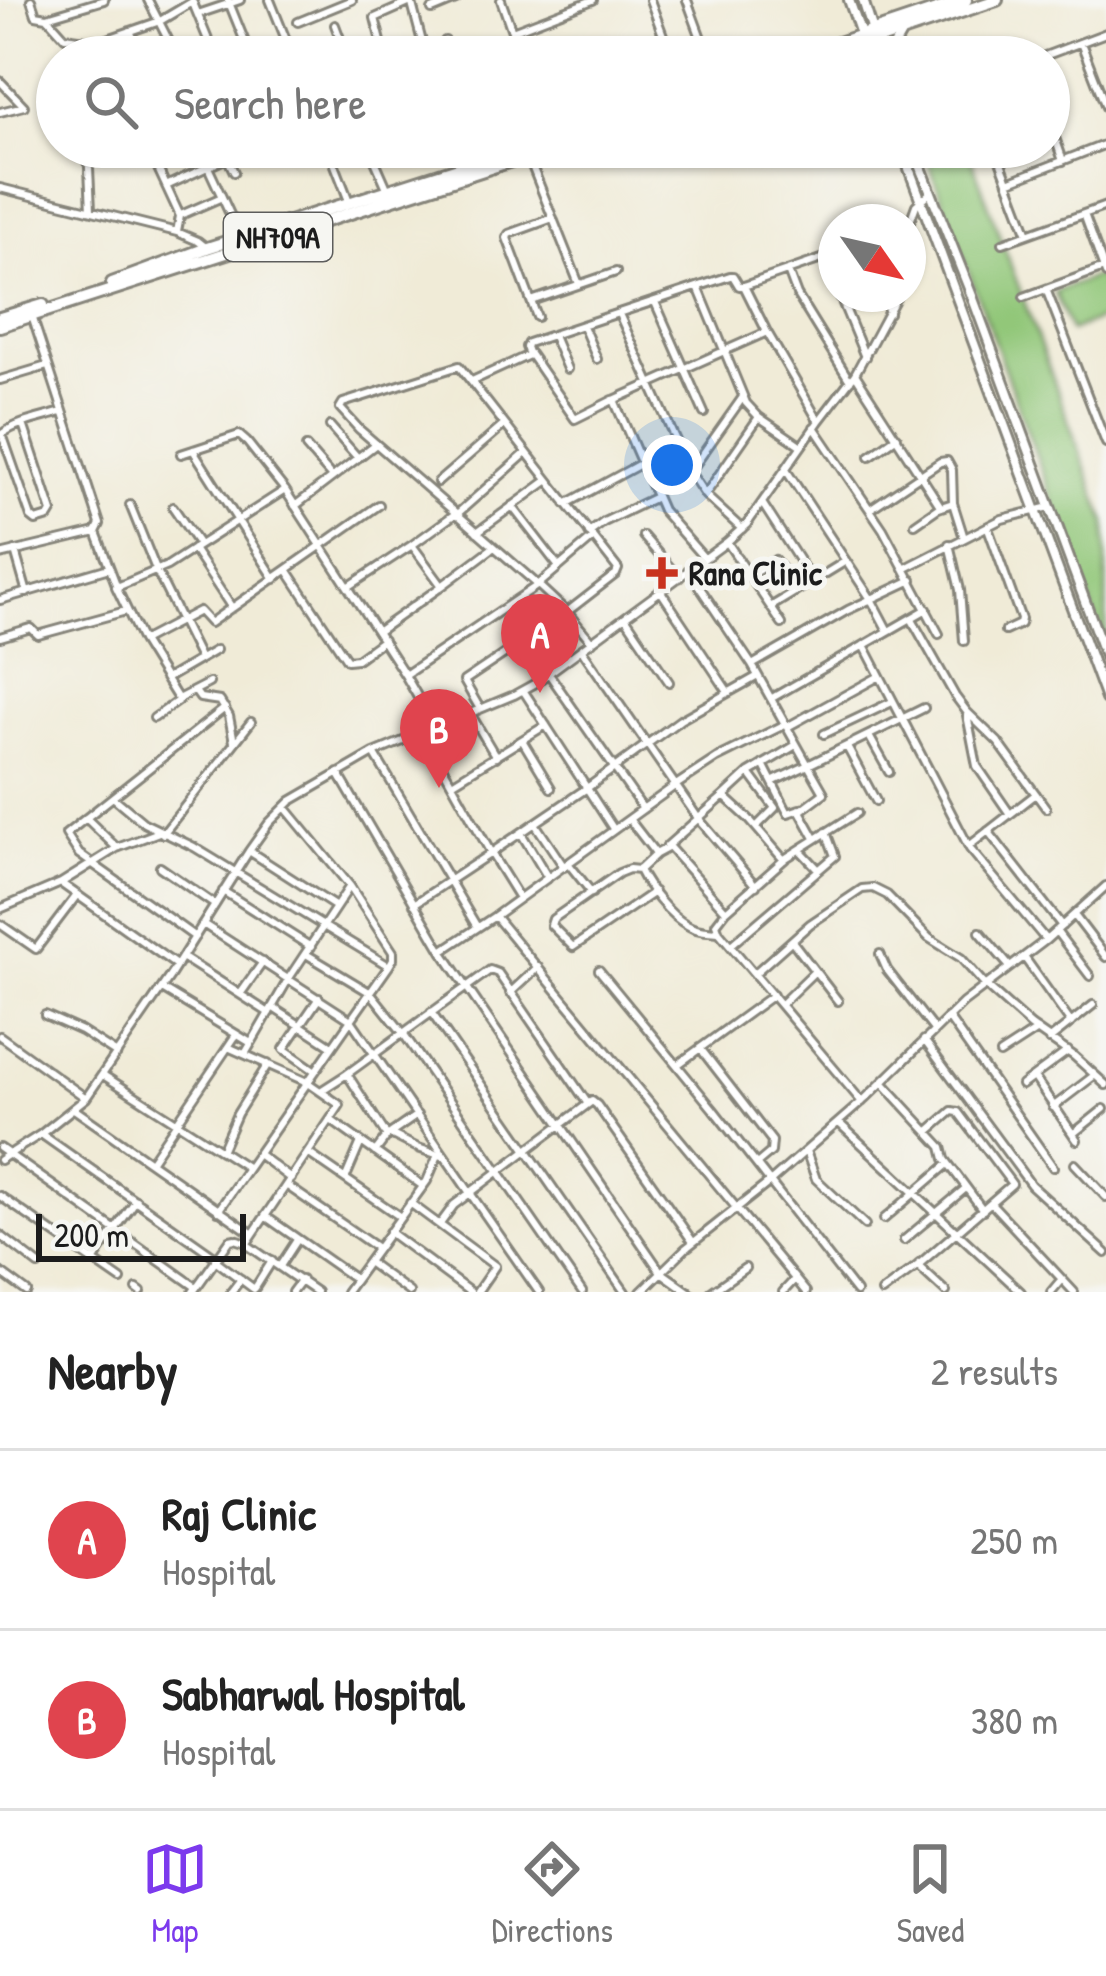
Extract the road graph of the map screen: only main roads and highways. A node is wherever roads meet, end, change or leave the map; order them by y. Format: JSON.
{"nodes":[{"id":1,"x":966,"y":0,"type":"edge"},
{"id":2,"x":997,"y":0,"type":"edge"},
{"id":3,"x":882,"y":36,"type":"edge"},
{"id":4,"x":887,"y":36,"type":"edge"},
{"id":5,"x":460,"y":168,"type":"edge"},
{"id":6,"x":474,"y":168,"type":"edge"},
{"id":7,"x":209,"y":254,"type":"junction"},
{"id":8,"x":0,"y":322,"type":"edge"}],
"edges":[{"from":1,"to":3,"type":"highway"},
{"from":2,"to":4,"type":"highway"},
{"from":5,"to":7,"type":"highway","number":"NH709A"},
{"from":6,"to":7,"type":"highway","number":"NH709A"},
{"from":7,"to":8,"type":"highway","number":"NH709A"},
{"from":7,"to":8,"type":"highway","number":"NH709A"}]}
